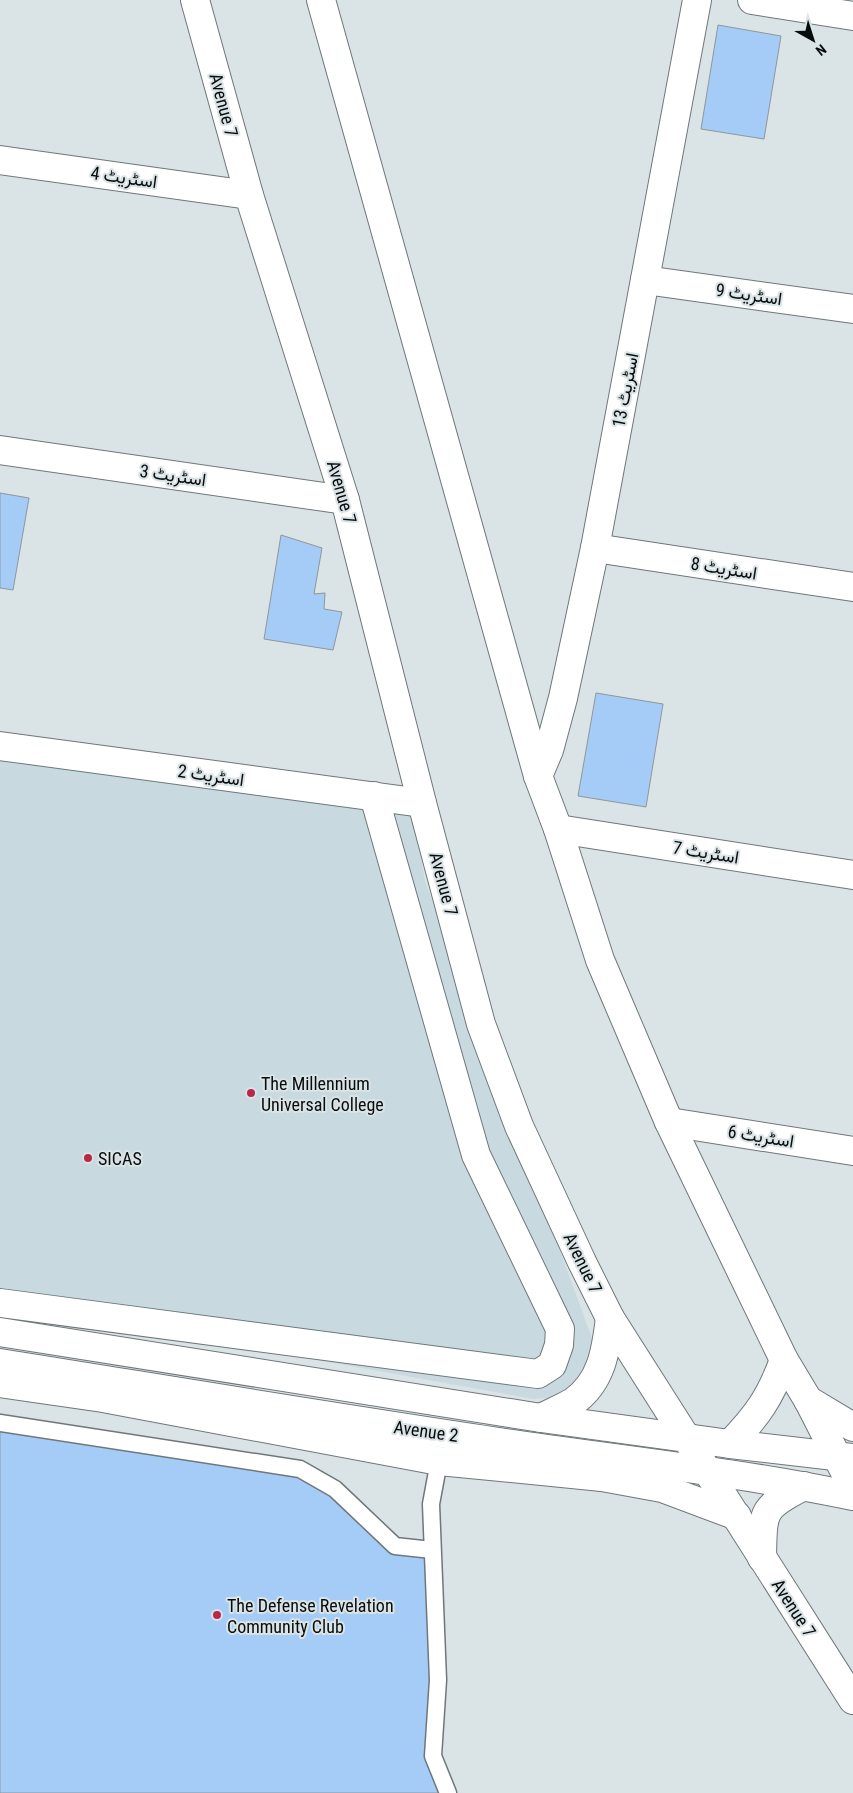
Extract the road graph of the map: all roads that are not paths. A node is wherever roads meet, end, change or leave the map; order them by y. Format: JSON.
{"nodes":[{"id":1,"x":195,"y":0,"type":"edge"},
{"id":2,"x":321,"y":0,"type":"edge"},
{"id":3,"x":697,"y":0,"type":"edge"},
{"id":4,"x":752,"y":0,"type":"edge"},
{"id":5,"x":853,"y":16,"type":"edge"},
{"id":6,"x":0,"y":160,"type":"edge"},
{"id":7,"x":249,"y":195,"type":"junction"},
{"id":8,"x":645,"y":280,"type":"junction"},
{"id":9,"x":853,"y":309,"type":"edge"},
{"id":10,"x":0,"y":450,"type":"edge"},
{"id":11,"x":345,"y":500,"type":"junction"},
{"id":12,"x":595,"y":548,"type":"junction"},
{"id":13,"x":853,"y":587,"type":"edge"},
{"id":14,"x":0,"y":746,"type":"edge"},
{"id":15,"x":538,"y":776,"type":"junction"},
{"id":16,"x":374,"y":796,"type":"junction"},
{"id":17,"x":422,"y":803,"type":"junction"},
{"id":18,"x":558,"y":829,"type":"junction"},
{"id":19,"x":853,"y":875,"type":"edge"},
{"id":20,"x":669,"y":1122,"type":"junction"},
{"id":21,"x":853,"y":1151,"type":"edge"},
{"id":22,"x":0,"y":1303,"type":"edge"},
{"id":23,"x":610,"y":1318,"type":"junction"},
{"id":24,"x":0,"y":1332,"type":"edge"},
{"id":25,"x":142,"y":1355,"type":"junction"},
{"id":26,"x":784,"y":1360,"type":"junction"},
{"id":27,"x":0,"y":1363,"type":"edge"},
{"id":28,"x":0,"y":1383,"type":"edge"},
{"id":29,"x":138,"y":1385,"type":"junction"},
{"id":30,"x":808,"y":1400,"type":"junction"},
{"id":31,"x":541,"y":1418,"type":"junction"},
{"id":32,"x":0,"y":1422,"type":"edge"},
{"id":33,"x":853,"y":1427,"type":"edge"},
{"id":34,"x":684,"y":1437,"type":"junction"},
{"id":35,"x":730,"y":1444,"type":"junction"},
{"id":36,"x":845,"y":1457,"type":"edge"},
{"id":37,"x":439,"y":1461,"type":"junction"},
{"id":38,"x":604,"y":1467,"type":"junction"},
{"id":39,"x":707,"y":1470,"type":"junction"},
{"id":40,"x":804,"y":1486,"type":"junction"},
{"id":41,"x":853,"y":1488,"type":"edge"},
{"id":42,"x":853,"y":1496,"type":"edge"},
{"id":43,"x":737,"y":1516,"type":"junction"},
{"id":44,"x":432,"y":1550,"type":"junction"},
{"id":45,"x":762,"y":1558,"type":"junction"},
{"id":46,"x":853,"y":1700,"type":"edge"},
{"id":47,"x":448,"y":1793,"type":"edge"}],
"edges":[{"from":1,"to":7,"type":"street","name":"Avenue 7"},
{"from":2,"to":15,"type":"street"},
{"from":3,"to":8,"type":"street","name":"اسٹریٹ 13"},
{"from":4,"to":5,"type":"street"},
{"from":6,"to":7,"type":"street","name":"اسٹریٹ 4"},
{"from":7,"to":11,"type":"street","name":"Avenue 7"},
{"from":8,"to":9,"type":"street","name":"اسٹریٹ 9"},
{"from":8,"to":12,"type":"street","name":"اسٹریٹ 13"},
{"from":10,"to":11,"type":"street","name":"اسٹریٹ 3"},
{"from":11,"to":17,"type":"street","name":"Avenue 7"},
{"from":12,"to":13,"type":"street","name":"اسٹریٹ 8"},
{"from":12,"to":15,"type":"street","name":"اسٹریٹ 13"},
{"from":14,"to":16,"type":"street","name":"اسٹریٹ 2"},
{"from":15,"to":18,"type":"street"},
{"from":16,"to":17,"type":"street","name":"اسٹریٹ 2"},
{"from":16,"to":22,"type":"street"},
{"from":17,"to":23,"type":"street","name":"Avenue 7"},
{"from":18,"to":19,"type":"street","name":"اسٹریٹ 7"},
{"from":18,"to":20,"type":"street"},
{"from":20,"to":21,"type":"street","name":"اسٹریٹ 6"},
{"from":20,"to":26,"type":"street"},
{"from":23,"to":31,"type":"street"},
{"from":23,"to":34,"type":"street","name":"Avenue 7"},
{"from":24,"to":25,"type":"street","name":"Avenue 2"},
{"from":25,"to":29,"type":"street"},
{"from":25,"to":31,"type":"street","name":"Avenue 2"},
{"from":26,"to":30,"type":"street"},
{"from":26,"to":35,"type":"street"},
{"from":27,"to":29,"type":"street","name":"Avenue 2"},
{"from":28,"to":37,"type":"street"},
{"from":29,"to":38,"type":"street","name":"Avenue 2"},
{"from":30,"to":33,"type":"street"},
{"from":30,"to":36,"type":"street"},
{"from":31,"to":34,"type":"street","name":"Avenue 2"},
{"from":32,"to":44,"type":"lane"},
{"from":34,"to":35,"type":"street","name":"Avenue 2"},
{"from":34,"to":39,"type":"street","name":"Avenue 7"},
{"from":35,"to":36,"type":"street","name":"Avenue 2"},
{"from":36,"to":41,"type":"street"},
{"from":37,"to":38,"type":"street"},
{"from":37,"to":44,"type":"lane"},
{"from":38,"to":39,"type":"street","name":"Avenue 2"},
{"from":38,"to":43,"type":"street"},
{"from":39,"to":40,"type":"street","name":"Avenue 2"},
{"from":39,"to":43,"type":"street","name":"Avenue 7"},
{"from":40,"to":42,"type":"street","name":"Avenue 2"},
{"from":40,"to":45,"type":"street"},
{"from":43,"to":45,"type":"street","name":"Avenue 7"},
{"from":44,"to":47,"type":"lane"},
{"from":45,"to":46,"type":"street","name":"Avenue 7"}]}
